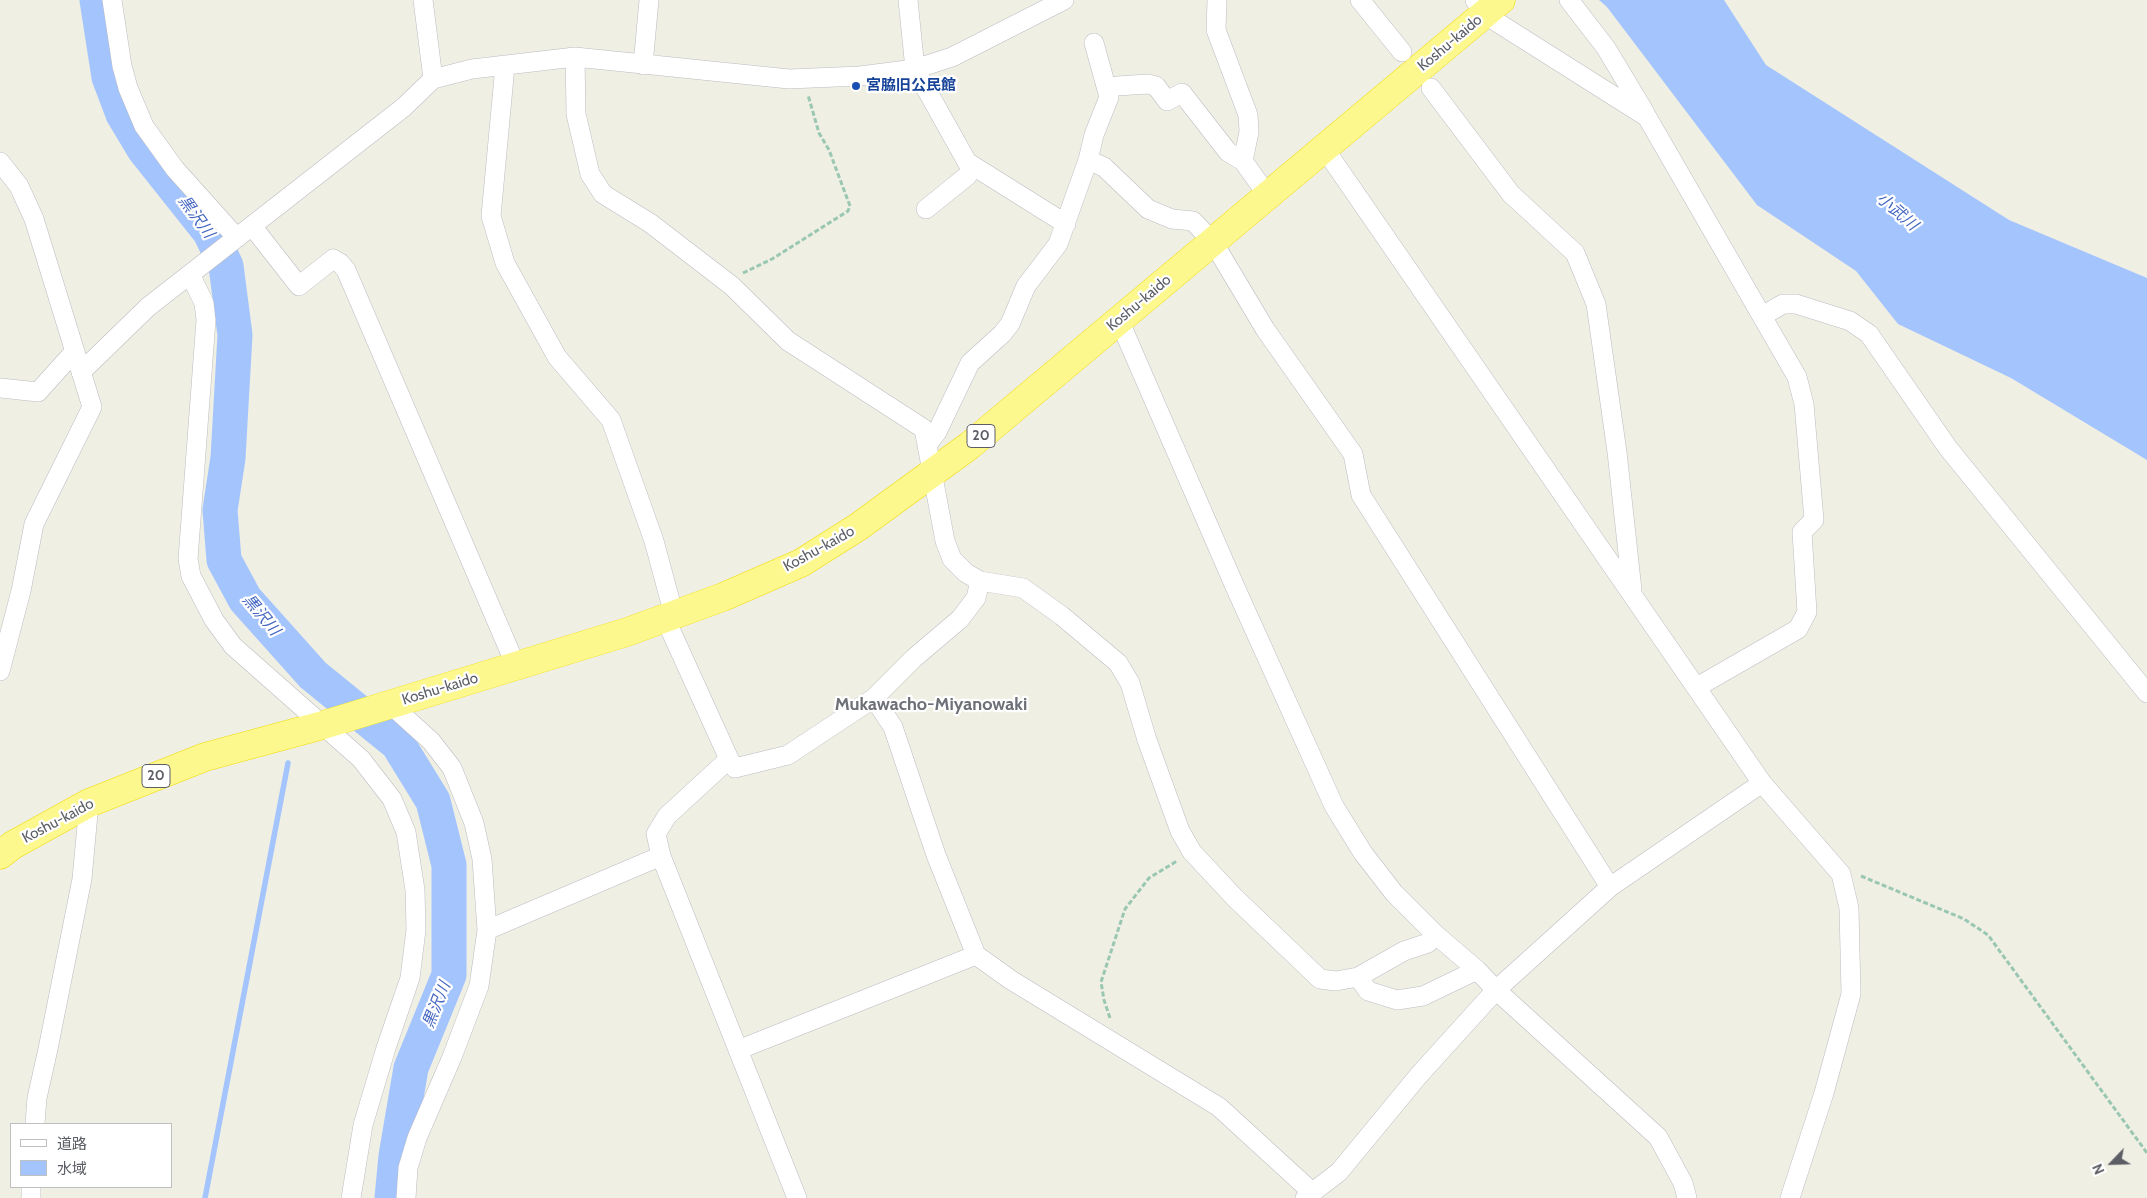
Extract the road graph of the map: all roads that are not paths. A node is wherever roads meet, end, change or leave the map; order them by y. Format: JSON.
{"nodes":[{"id":1,"x":112,"y":0,"type":"edge"},
{"id":2,"x":423,"y":0,"type":"edge"},
{"id":3,"x":649,"y":0,"type":"edge"},
{"id":4,"x":908,"y":0,"type":"edge"},
{"id":5,"x":1064,"y":0,"type":"edge"},
{"id":6,"x":1217,"y":0,"type":"edge"},
{"id":7,"x":1360,"y":0,"type":"edge"},
{"id":8,"x":1569,"y":0,"type":"edge"},
{"id":9,"x":1490,"y":4,"type":"edge"},
{"id":10,"x":1094,"y":43,"type":"dead end"},
{"id":11,"x":1402,"y":52,"type":"dead end"},
{"id":12,"x":574,"y":57,"type":"junction"},
{"id":13,"x":643,"y":65,"type":"junction"},
{"id":14,"x":505,"y":66,"type":"junction"},
{"id":15,"x":915,"y":69,"type":"junction"},
{"id":16,"x":433,"y":80,"type":"junction"},
{"id":17,"x":1431,"y":88,"type":"dead end"},
{"id":18,"x":1107,"y":90,"type":"junction"},
{"id":19,"x":1647,"y":117,"type":"junction"},
{"id":20,"x":1324,"y":148,"type":"junction"},
{"id":21,"x":1088,"y":160,"type":"junction"},
{"id":22,"x":1243,"y":161,"type":"junction"},
{"id":23,"x":0,"y":162,"type":"edge"},
{"id":24,"x":973,"y":168,"type":"junction"},
{"id":25,"x":1268,"y":196,"type":"junction"},
{"id":26,"x":926,"y":209,"type":"dead end"},
{"id":27,"x":1066,"y":224,"type":"junction"},
{"id":28,"x":252,"y":226,"type":"junction"},
{"id":29,"x":231,"y":242,"type":"junction"},
{"id":30,"x":1213,"y":242,"type":"junction"},
{"id":31,"x":193,"y":272,"type":"junction"},
{"id":32,"x":1762,"y":316,"type":"junction"},
{"id":33,"x":1119,"y":320,"type":"junction"},
{"id":34,"x":74,"y":352,"type":"junction"},
{"id":35,"x":81,"y":372,"type":"junction"},
{"id":36,"x":0,"y":388,"type":"edge"},
{"id":37,"x":927,"y":445,"type":"junction"},
{"id":38,"x":933,"y":474,"type":"junction"},
{"id":39,"x":980,"y":581,"type":"junction"},
{"id":40,"x":1632,"y":591,"type":"junction"},
{"id":41,"x":670,"y":617,"type":"junction"},
{"id":42,"x":516,"y":666,"type":"junction"},
{"id":43,"x":0,"y":671,"type":"edge"},
{"id":44,"x":1697,"y":687,"type":"junction"},
{"id":45,"x":2147,"y":693,"type":"edge"},
{"id":46,"x":874,"y":698,"type":"junction"},
{"id":47,"x":390,"y":704,"type":"junction"},
{"id":48,"x":323,"y":725,"type":"junction"},
{"id":49,"x":729,"y":759,"type":"junction"},
{"id":50,"x":1762,"y":783,"type":"junction"},
{"id":51,"x":89,"y":803,"type":"junction"},
{"id":52,"x":4,"y":844,"type":"edge"},
{"id":53,"x":661,"y":856,"type":"junction"},
{"id":54,"x":1610,"y":887,"type":"junction"},
{"id":55,"x":487,"y":930,"type":"junction"},
{"id":56,"x":1435,"y":934,"type":"junction"},
{"id":57,"x":976,"y":955,"type":"junction"},
{"id":58,"x":1477,"y":970,"type":"junction"},
{"id":59,"x":1358,"y":977,"type":"junction"},
{"id":60,"x":1496,"y":990,"type":"junction"},
{"id":61,"x":738,"y":1050,"type":"junction"},
{"id":62,"x":35,"y":1123,"type":"edge"},
{"id":63,"x":1309,"y":1195,"type":"edge"},
{"id":64,"x":351,"y":1198,"type":"edge"},
{"id":65,"x":406,"y":1198,"type":"edge"},
{"id":66,"x":796,"y":1198,"type":"edge"},
{"id":67,"x":1687,"y":1198,"type":"edge"},
{"id":68,"x":1790,"y":1198,"type":"edge"}],
"edges":[{"from":1,"to":29,"type":"street"},
{"from":2,"to":16,"type":"street"},
{"from":3,"to":13,"type":"street"},
{"from":4,"to":15,"type":"street"},
{"from":5,"to":15,"type":"street"},
{"from":6,"to":22,"type":"street"},
{"from":7,"to":11,"type":"street"},
{"from":8,"to":19,"type":"street"},
{"from":9,"to":19,"type":"street"},
{"from":9,"to":20,"type":"highway","name":"Koshu-kaido","number":"20"},
{"from":10,"to":18,"type":"street"},
{"from":12,"to":13,"type":"street"},
{"from":12,"to":14,"type":"street"},
{"from":12,"to":37,"type":"street"},
{"from":13,"to":15,"type":"street"},
{"from":14,"to":16,"type":"street"},
{"from":14,"to":41,"type":"street"},
{"from":15,"to":24,"type":"street"},
{"from":16,"to":28,"type":"street"},
{"from":17,"to":40,"type":"street"},
{"from":18,"to":21,"type":"street"},
{"from":18,"to":22,"type":"street"},
{"from":19,"to":32,"type":"street"},
{"from":20,"to":25,"type":"highway","name":"Koshu-kaido","number":"20"},
{"from":20,"to":40,"type":"street"},
{"from":21,"to":27,"type":"street"},
{"from":21,"to":30,"type":"street"},
{"from":22,"to":25,"type":"street"},
{"from":23,"to":34,"type":"street"},
{"from":24,"to":26,"type":"street"},
{"from":24,"to":27,"type":"street"},
{"from":25,"to":30,"type":"highway","name":"Koshu-kaido","number":"20"},
{"from":27,"to":37,"type":"street"},
{"from":28,"to":29,"type":"street"},
{"from":28,"to":42,"type":"street"},
{"from":29,"to":31,"type":"street"},
{"from":30,"to":33,"type":"highway","name":"Koshu-kaido","number":"20"},
{"from":30,"to":54,"type":"street"},
{"from":31,"to":35,"type":"street"},
{"from":31,"to":48,"type":"street"},
{"from":32,"to":44,"type":"street"},
{"from":32,"to":45,"type":"street"},
{"from":33,"to":38,"type":"highway","name":"Koshu-kaido","number":"20"},
{"from":33,"to":56,"type":"street"},
{"from":34,"to":35,"type":"street"},
{"from":34,"to":36,"type":"street"},
{"from":35,"to":43,"type":"street"},
{"from":37,"to":38,"type":"street"},
{"from":38,"to":39,"type":"street"},
{"from":38,"to":41,"type":"highway","name":"Koshu-kaido","number":"20"},
{"from":39,"to":46,"type":"street"},
{"from":39,"to":59,"type":"street"},
{"from":40,"to":44,"type":"street"},
{"from":41,"to":42,"type":"highway","name":"Koshu-kaido","number":"20"},
{"from":41,"to":49,"type":"street"},
{"from":42,"to":47,"type":"highway","name":"Koshu-kaido","number":"20"},
{"from":44,"to":50,"type":"street"},
{"from":46,"to":49,"type":"street"},
{"from":46,"to":57,"type":"street"},
{"from":47,"to":48,"type":"highway","name":"Koshu-kaido","number":"20"},
{"from":47,"to":55,"type":"street"},
{"from":48,"to":51,"type":"highway","name":"Koshu-kaido","number":"20"},
{"from":48,"to":64,"type":"street"},
{"from":49,"to":53,"type":"street"},
{"from":50,"to":54,"type":"street"},
{"from":50,"to":68,"type":"street"},
{"from":51,"to":52,"type":"highway","name":"Koshu-kaido","number":"20"},
{"from":51,"to":62,"type":"street"},
{"from":53,"to":55,"type":"street"},
{"from":53,"to":61,"type":"street"},
{"from":54,"to":60,"type":"street"},
{"from":55,"to":65,"type":"street"},
{"from":56,"to":58,"type":"street"},
{"from":56,"to":59,"type":"street"},
{"from":57,"to":61,"type":"street"},
{"from":57,"to":63,"type":"street"},
{"from":58,"to":59,"type":"street"},
{"from":58,"to":60,"type":"street"},
{"from":60,"to":63,"type":"street"},
{"from":60,"to":67,"type":"street"},
{"from":61,"to":66,"type":"street"}]}
